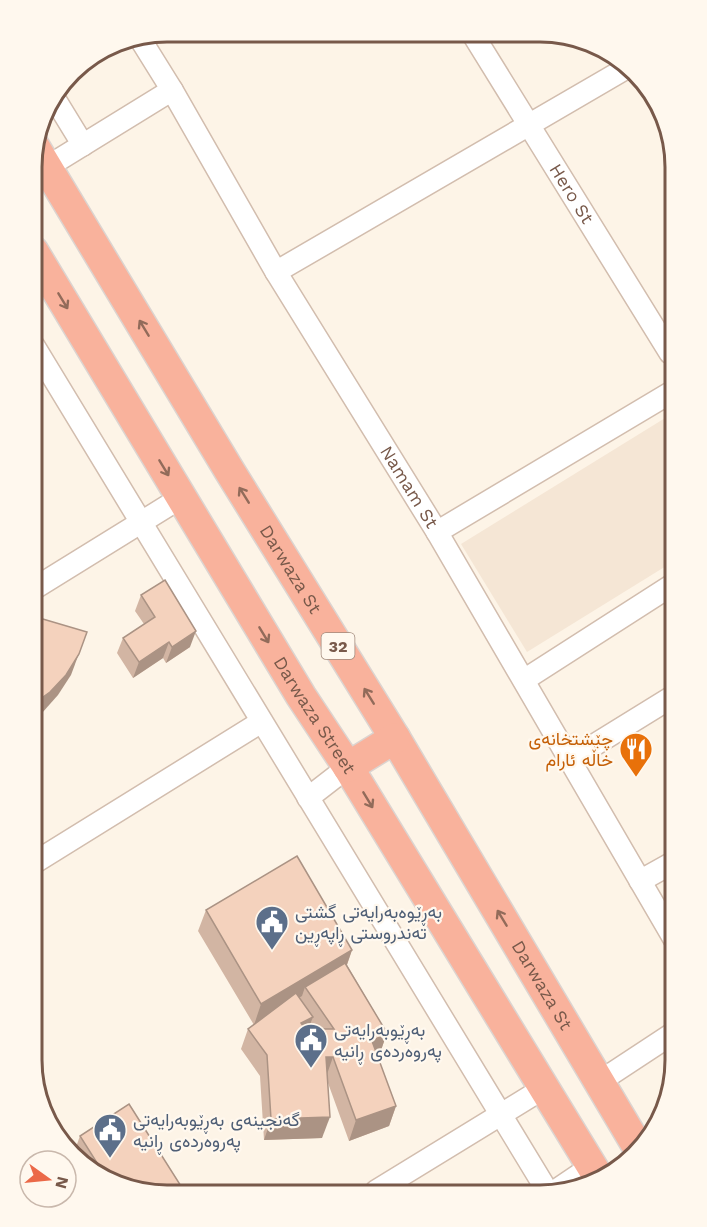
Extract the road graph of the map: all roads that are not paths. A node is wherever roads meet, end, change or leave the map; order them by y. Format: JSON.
{"nodes":[{"id":1,"x":477,"y":42,"type":"edge"},
{"id":2,"x":143,"y":44,"type":"edge"},
{"id":3,"x":621,"y":71,"type":"edge"},
{"id":4,"x":172,"y":90,"type":"junction"},
{"id":5,"x":58,"y":105,"type":"edge"},
{"id":6,"x":528,"y":125,"type":"junction"},
{"id":7,"x":83,"y":145,"type":"junction"},
{"id":8,"x":43,"y":155,"type":"edge"},
{"id":9,"x":42,"y":160,"type":"edge"},
{"id":10,"x":42,"y":266,"type":"edge"},
{"id":11,"x":276,"y":272,"type":"junction"},
{"id":12,"x":665,"y":345,"type":"edge"},
{"id":13,"x":42,"y":358,"type":"edge"},
{"id":14,"x":665,"y":396,"type":"edge"},
{"id":15,"x":182,"y":497,"type":"junction"},
{"id":16,"x":141,"y":522,"type":"junction"},
{"id":17,"x":437,"y":532,"type":"junction"},
{"id":18,"x":42,"y":584,"type":"edge"},
{"id":19,"x":665,"y":589,"type":"edge"},
{"id":20,"x":524,"y":680,"type":"junction"},
{"id":21,"x":665,"y":701,"type":"edge"},
{"id":22,"x":261,"y":722,"type":"junction"},
{"id":23,"x":395,"y":738,"type":"junction"},
{"id":24,"x":570,"y":760,"type":"junction"},
{"id":25,"x":348,"y":767,"type":"junction"},
{"id":26,"x":308,"y":798,"type":"junction"},
{"id":27,"x":42,"y":858,"type":"edge"},
{"id":28,"x":665,"y":867,"type":"edge"},
{"id":29,"x":640,"y":881,"type":"junction"},
{"id":30,"x":665,"y":924,"type":"edge"},
{"id":31,"x":665,"y":1039,"type":"edge"},
{"id":32,"x":599,"y":1082,"type":"junction"},
{"id":33,"x":544,"y":1089,"type":"junction"},
{"id":34,"x":501,"y":1115,"type":"junction"},
{"id":35,"x":635,"y":1142,"type":"edge"},
{"id":36,"x":596,"y":1172,"type":"edge"},
{"id":37,"x":386,"y":1185,"type":"edge"},
{"id":38,"x":543,"y":1185,"type":"edge"}],
"edges":[{"from":1,"to":6,"type":"street","name":"Hero St"},
{"from":2,"to":4,"type":"street","name":"Namam St"},
{"from":3,"to":6,"type":"street"},
{"from":4,"to":7,"type":"street"},
{"from":4,"to":11,"type":"street","name":"Namam St"},
{"from":5,"to":7,"type":"street"},
{"from":6,"to":11,"type":"street"},
{"from":6,"to":12,"type":"street","name":"Hero St"},
{"from":7,"to":8,"type":"street"},
{"from":23,"to":9,"type":"highway","name":"Darwaza St","number":"32","one_way":true},
{"from":10,"to":15,"type":"highway","name":"Darwaza Street","one_way":true},
{"from":11,"to":17,"type":"street","name":"Namam St"},
{"from":13,"to":16,"type":"street"},
{"from":14,"to":17,"type":"street"},
{"from":15,"to":16,"type":"street"},
{"from":15,"to":25,"type":"highway","name":"Darwaza Street","one_way":true},
{"from":16,"to":18,"type":"street"},
{"from":16,"to":22,"type":"street"},
{"from":17,"to":20,"type":"street","name":"Namam St"},
{"from":19,"to":20,"type":"street"},
{"from":20,"to":24,"type":"street","name":"Namam St"},
{"from":21,"to":24,"type":"street"},
{"from":22,"to":26,"type":"street"},
{"from":22,"to":27,"type":"street"},
{"from":23,"to":25,"type":"highway"},
{"from":32,"to":23,"type":"highway","name":"Darwaza St","number":"32","one_way":true},
{"from":24,"to":29,"type":"street","name":"Namam St"},
{"from":25,"to":26,"type":"street"},
{"from":25,"to":33,"type":"highway","name":"Darwaza Street","one_way":true},
{"from":26,"to":34,"type":"street"},
{"from":28,"to":29,"type":"street"},
{"from":29,"to":30,"type":"street","name":"Namam St"},
{"from":31,"to":32,"type":"street"},
{"from":32,"to":35,"type":"highway","name":"Darwaza St","number":"32"},
{"from":33,"to":34,"type":"street"},
{"from":33,"to":36,"type":"highway","name":"Darwaza Street"},
{"from":34,"to":37,"type":"street"},
{"from":34,"to":38,"type":"street"}]}
